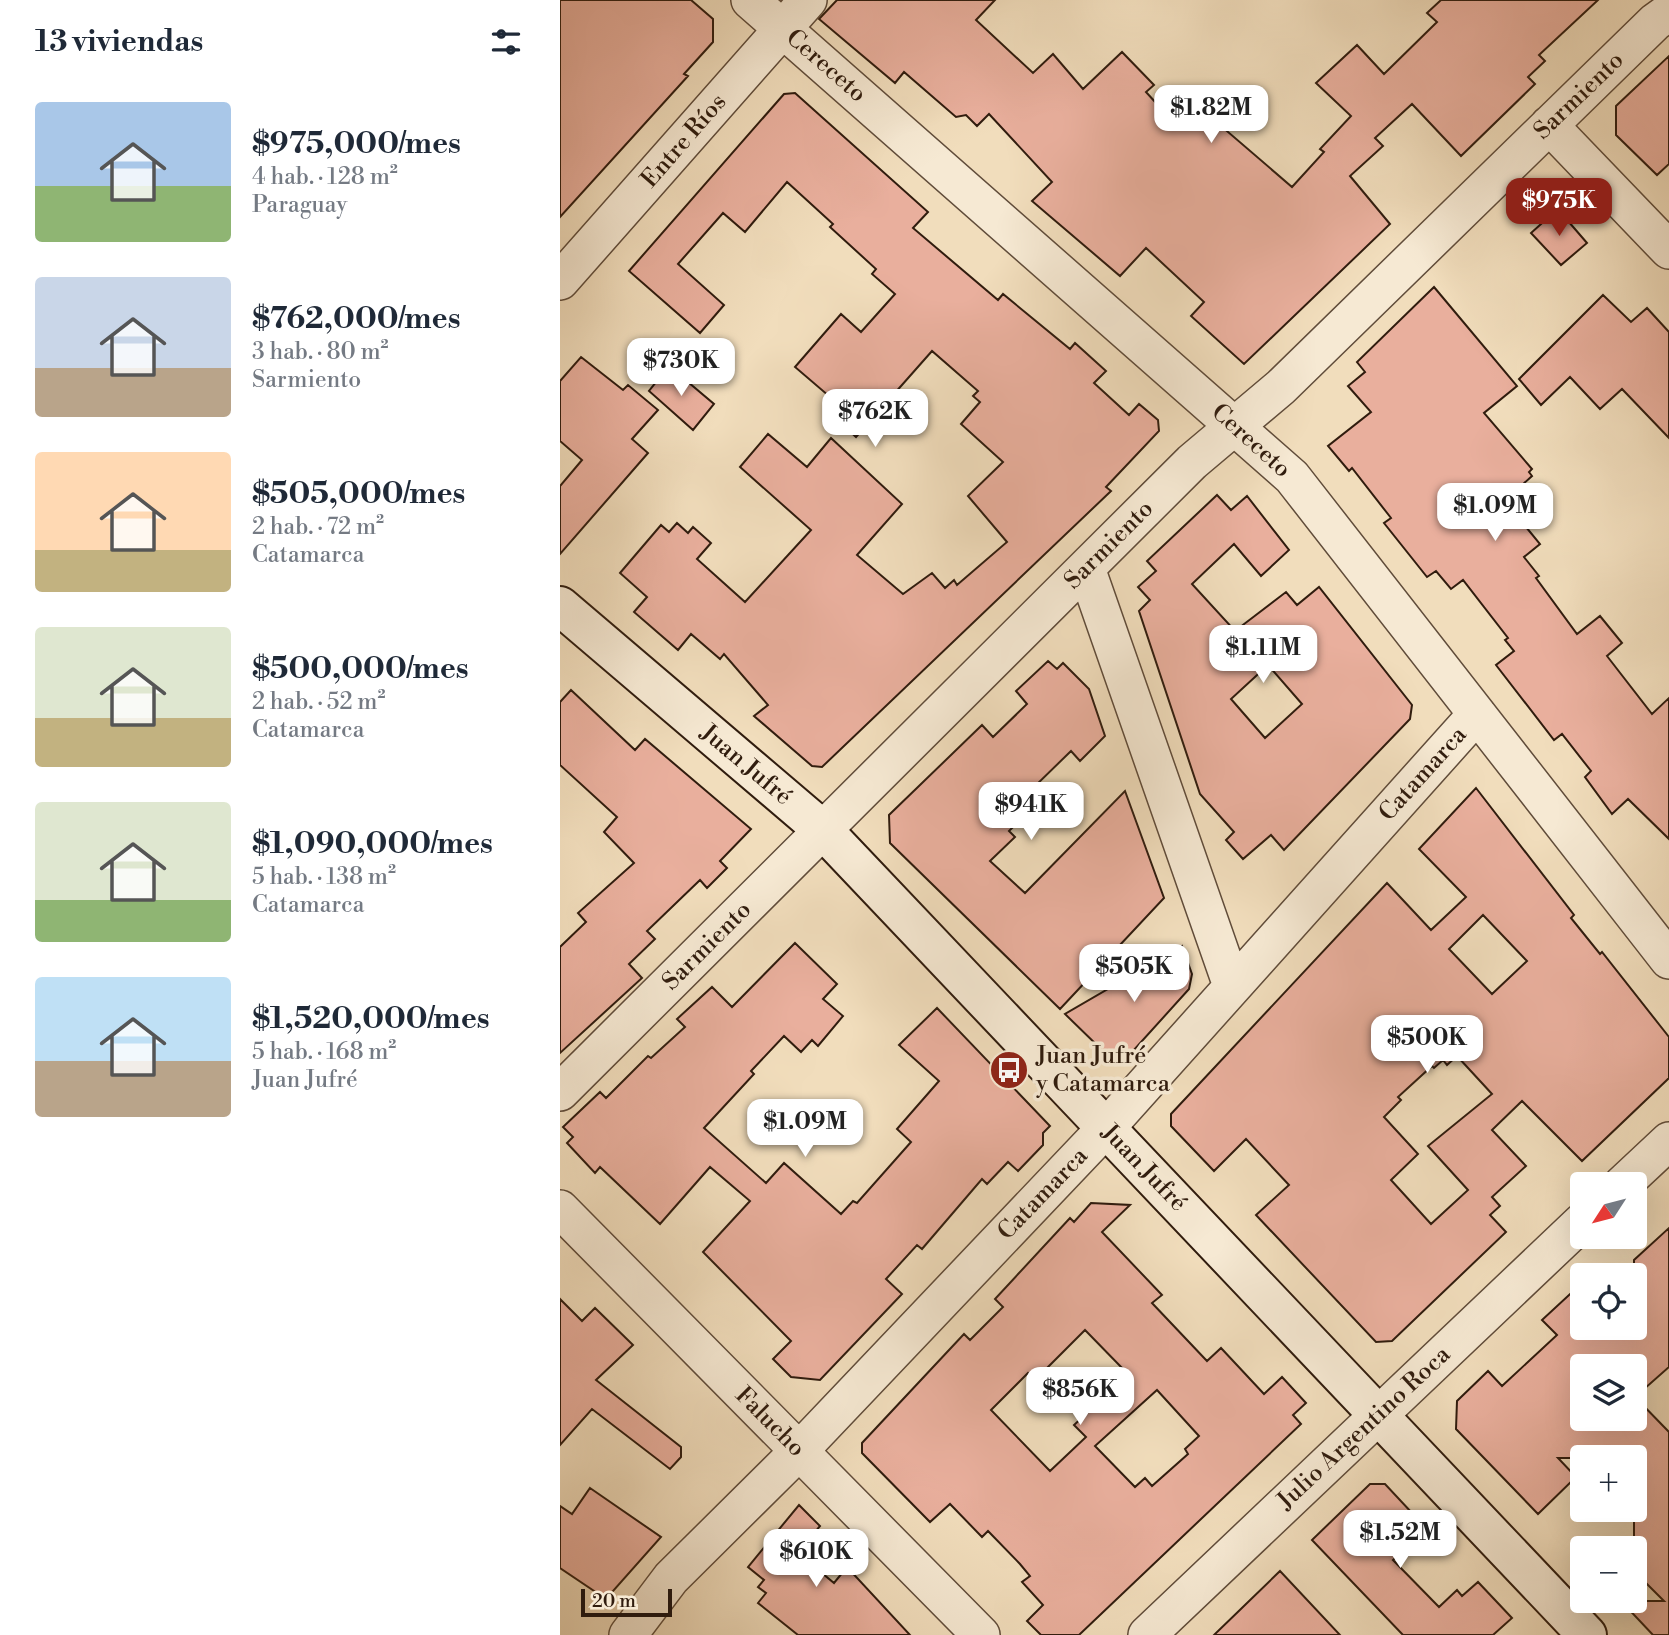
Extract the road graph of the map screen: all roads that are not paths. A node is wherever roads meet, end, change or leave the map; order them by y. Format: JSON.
{"nodes":[{"id":1,"x":750,"y":0,"type":"edge"},
{"id":2,"x":808,"y":0,"type":"edge"},
{"id":3,"x":1669,"y":12,"type":"edge"},
{"id":4,"x":783,"y":29,"type":"junction"},
{"id":5,"x":1549,"y":125,"type":"junction"},
{"id":6,"x":1669,"y":250,"type":"edge"},
{"id":7,"x":560,"y":281,"type":"edge"},
{"id":8,"x":1234,"y":426,"type":"junction"},
{"id":9,"x":1086,"y":568,"type":"junction"},
{"id":10,"x":560,"y":606,"type":"edge"},
{"id":11,"x":1477,"y":714,"type":"junction"},
{"id":12,"x":824,"y":831,"type":"junction"},
{"id":13,"x":1669,"y":960,"type":"edge"},
{"id":14,"x":1232,"y":986,"type":"junction"},
{"id":15,"x":560,"y":1092,"type":"edge"},
{"id":16,"x":1106,"y":1128,"type":"junction"},
{"id":17,"x":1669,"y":1141,"type":"edge"},
{"id":18,"x":1636,"y":1172,"type":"edge"},
{"id":19,"x":560,"y":1209,"type":"edge"},
{"id":20,"x":1570,"y":1233,"type":"edge"},
{"id":21,"x":1377,"y":1414,"type":"junction"},
{"id":22,"x":799,"y":1451,"type":"junction"},
{"id":23,"x":628,"y":1635,"type":"edge"},
{"id":24,"x":981,"y":1635,"type":"edge"},
{"id":25,"x":1147,"y":1635,"type":"edge"},
{"id":26,"x":1587,"y":1635,"type":"edge"}],
"edges":[{"from":1,"to":4,"type":"street","name":"Cereceto"},
{"from":2,"to":4,"type":"street","name":"Entre Ríos"},
{"from":3,"to":5,"type":"street","name":"Sarmiento"},
{"from":4,"to":7,"type":"street","name":"Entre Ríos"},
{"from":4,"to":8,"type":"street","name":"Cereceto"},
{"from":5,"to":6,"type":"street"},
{"from":5,"to":8,"type":"street","name":"Sarmiento"},
{"from":8,"to":9,"type":"street","name":"Sarmiento"},
{"from":8,"to":11,"type":"street","name":"Cereceto"},
{"from":9,"to":12,"type":"street","name":"Sarmiento"},
{"from":9,"to":14,"type":"street"},
{"from":10,"to":12,"type":"street","name":"Juan Jufré"},
{"from":11,"to":13,"type":"street","name":"Cereceto"},
{"from":11,"to":14,"type":"street","name":"Catamarca"},
{"from":12,"to":15,"type":"street","name":"Sarmiento"},
{"from":12,"to":16,"type":"street","name":"Juan Jufré"},
{"from":14,"to":16,"type":"street","name":"Catamarca"},
{"from":16,"to":21,"type":"street","name":"Juan Jufré"},
{"from":16,"to":22,"type":"street","name":"Catamarca"},
{"from":17,"to":18,"type":"street"},
{"from":19,"to":22,"type":"street","name":"Falucho"},
{"from":20,"to":21,"type":"street","name":"Julio Argentino Roca"},
{"from":21,"to":25,"type":"street","name":"Julio Argentino Roca"},
{"from":21,"to":26,"type":"street","name":"Juan Jufré"},
{"from":22,"to":23,"type":"street","name":"Catamarca"},
{"from":22,"to":24,"type":"street","name":"Falucho"}]}
